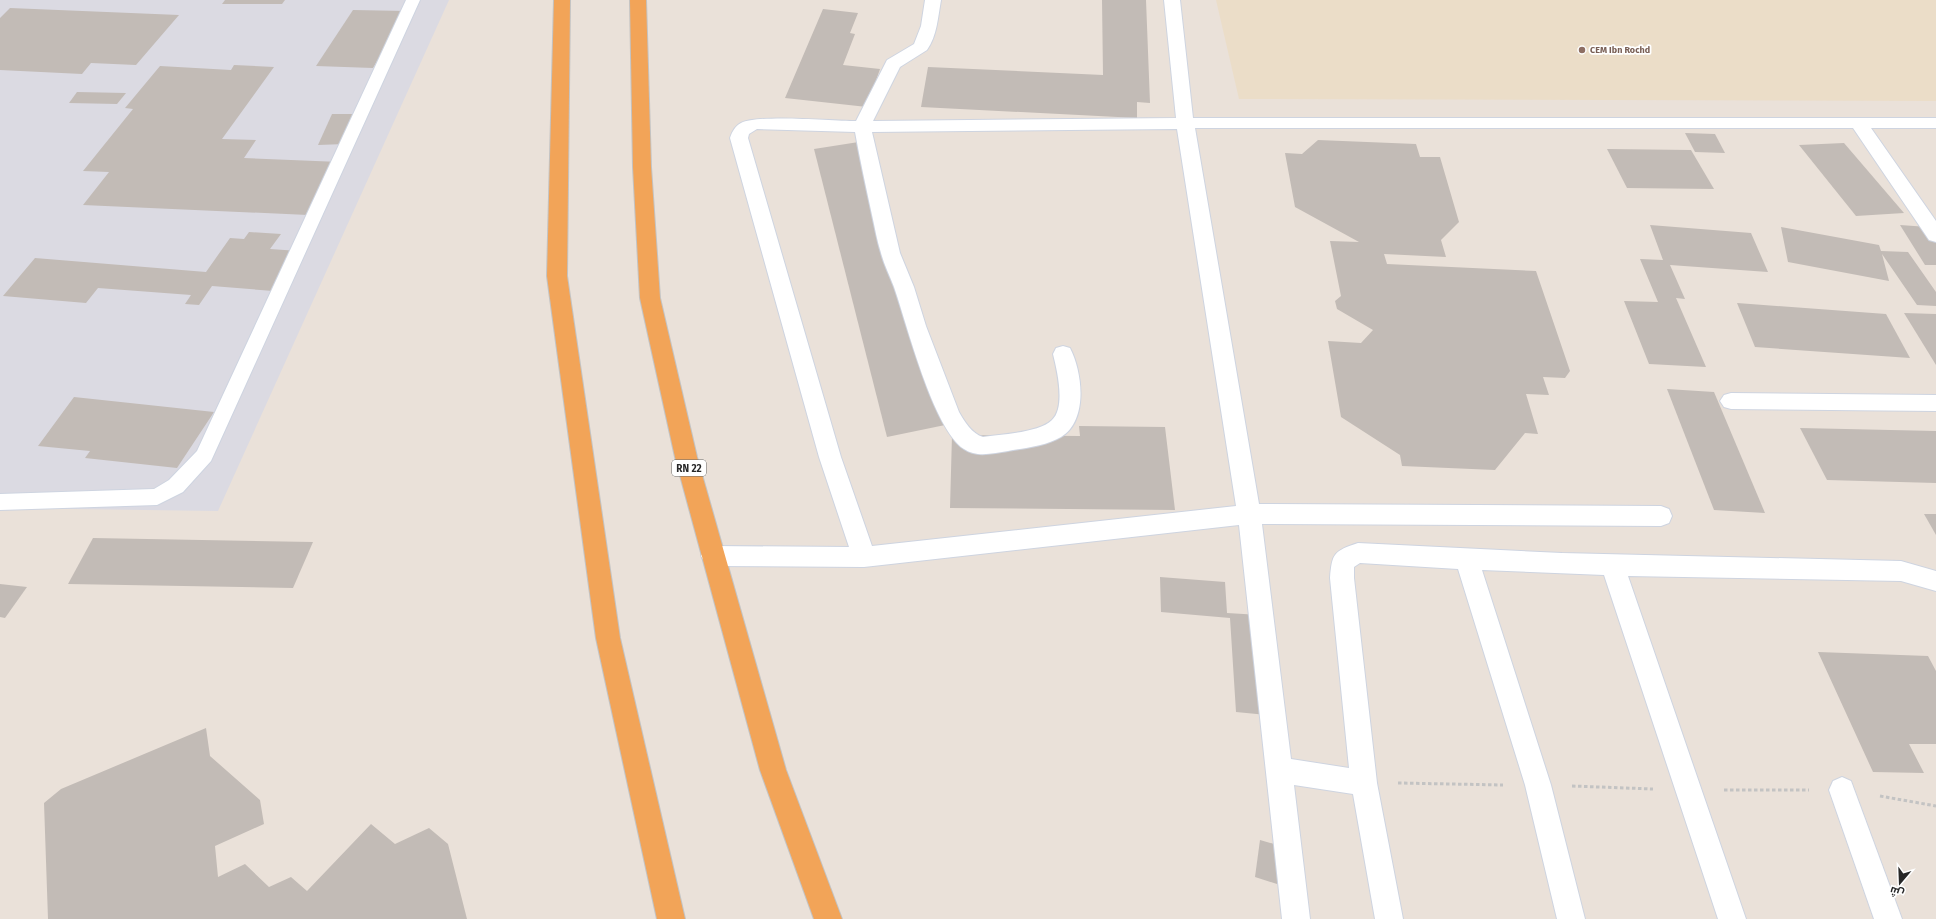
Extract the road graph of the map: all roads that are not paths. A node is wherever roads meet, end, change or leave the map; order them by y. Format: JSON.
{"nodes":[{"id":1,"x":413,"y":0,"type":"edge"},
{"id":2,"x":562,"y":0,"type":"edge"},
{"id":3,"x":638,"y":0,"type":"edge"},
{"id":4,"x":933,"y":0,"type":"edge"},
{"id":5,"x":1172,"y":0,"type":"edge"},
{"id":6,"x":1185,"y":123,"type":"junction"},
{"id":7,"x":1936,"y":123,"type":"edge"},
{"id":8,"x":1859,"y":124,"type":"junction"},
{"id":9,"x":862,"y":127,"type":"junction"},
{"id":10,"x":1936,"y":235,"type":"edge"},
{"id":11,"x":1063,"y":354,"type":"dead end"},
{"id":12,"x":1730,"y":401,"type":"dead end"},
{"id":13,"x":1936,"y":403,"type":"edge"},
{"id":14,"x":0,"y":502,"type":"edge"},
{"id":15,"x":1250,"y":514,"type":"junction"},
{"id":16,"x":1661,"y":516,"type":"dead end"},
{"id":17,"x":713,"y":556,"type":"junction"},
{"id":18,"x":864,"y":557,"type":"junction"},
{"id":19,"x":1467,"y":561,"type":"junction"},
{"id":20,"x":1613,"y":567,"type":"junction"},
{"id":21,"x":1936,"y":580,"type":"edge"},
{"id":22,"x":1279,"y":770,"type":"junction"},
{"id":23,"x":1364,"y":783,"type":"junction"},
{"id":24,"x":1842,"y":790,"type":"dead end"},
{"id":25,"x":671,"y":919,"type":"edge"},
{"id":26,"x":828,"y":919,"type":"edge"},
{"id":27,"x":1296,"y":919,"type":"edge"},
{"id":28,"x":1389,"y":919,"type":"edge"},
{"id":29,"x":1571,"y":919,"type":"edge"},
{"id":30,"x":1732,"y":919,"type":"edge"},
{"id":31,"x":1888,"y":919,"type":"edge"}],
"edges":[{"from":1,"to":14,"type":"lane"},
{"from":2,"to":25,"type":"highway"},
{"from":3,"to":17,"type":"highway","number":"RN 22"},
{"from":4,"to":9,"type":"street"},
{"from":5,"to":6,"type":"street"},
{"from":6,"to":8,"type":"street"},
{"from":6,"to":9,"type":"street"},
{"from":6,"to":15,"type":"street"},
{"from":7,"to":8,"type":"street"},
{"from":8,"to":10,"type":"street"},
{"from":9,"to":11,"type":"street"},
{"from":9,"to":18,"type":"street"},
{"from":12,"to":13,"type":"street"},
{"from":15,"to":16,"type":"street"},
{"from":15,"to":18,"type":"street"},
{"from":15,"to":22,"type":"street"},
{"from":17,"to":18,"type":"street"},
{"from":17,"to":26,"type":"highway","number":"RN 22"},
{"from":19,"to":20,"type":"street"},
{"from":19,"to":23,"type":"street"},
{"from":19,"to":29,"type":"street"},
{"from":20,"to":21,"type":"street"},
{"from":20,"to":30,"type":"street"},
{"from":22,"to":23,"type":"street"},
{"from":22,"to":27,"type":"street"},
{"from":23,"to":28,"type":"street"},
{"from":24,"to":31,"type":"street"}]}
